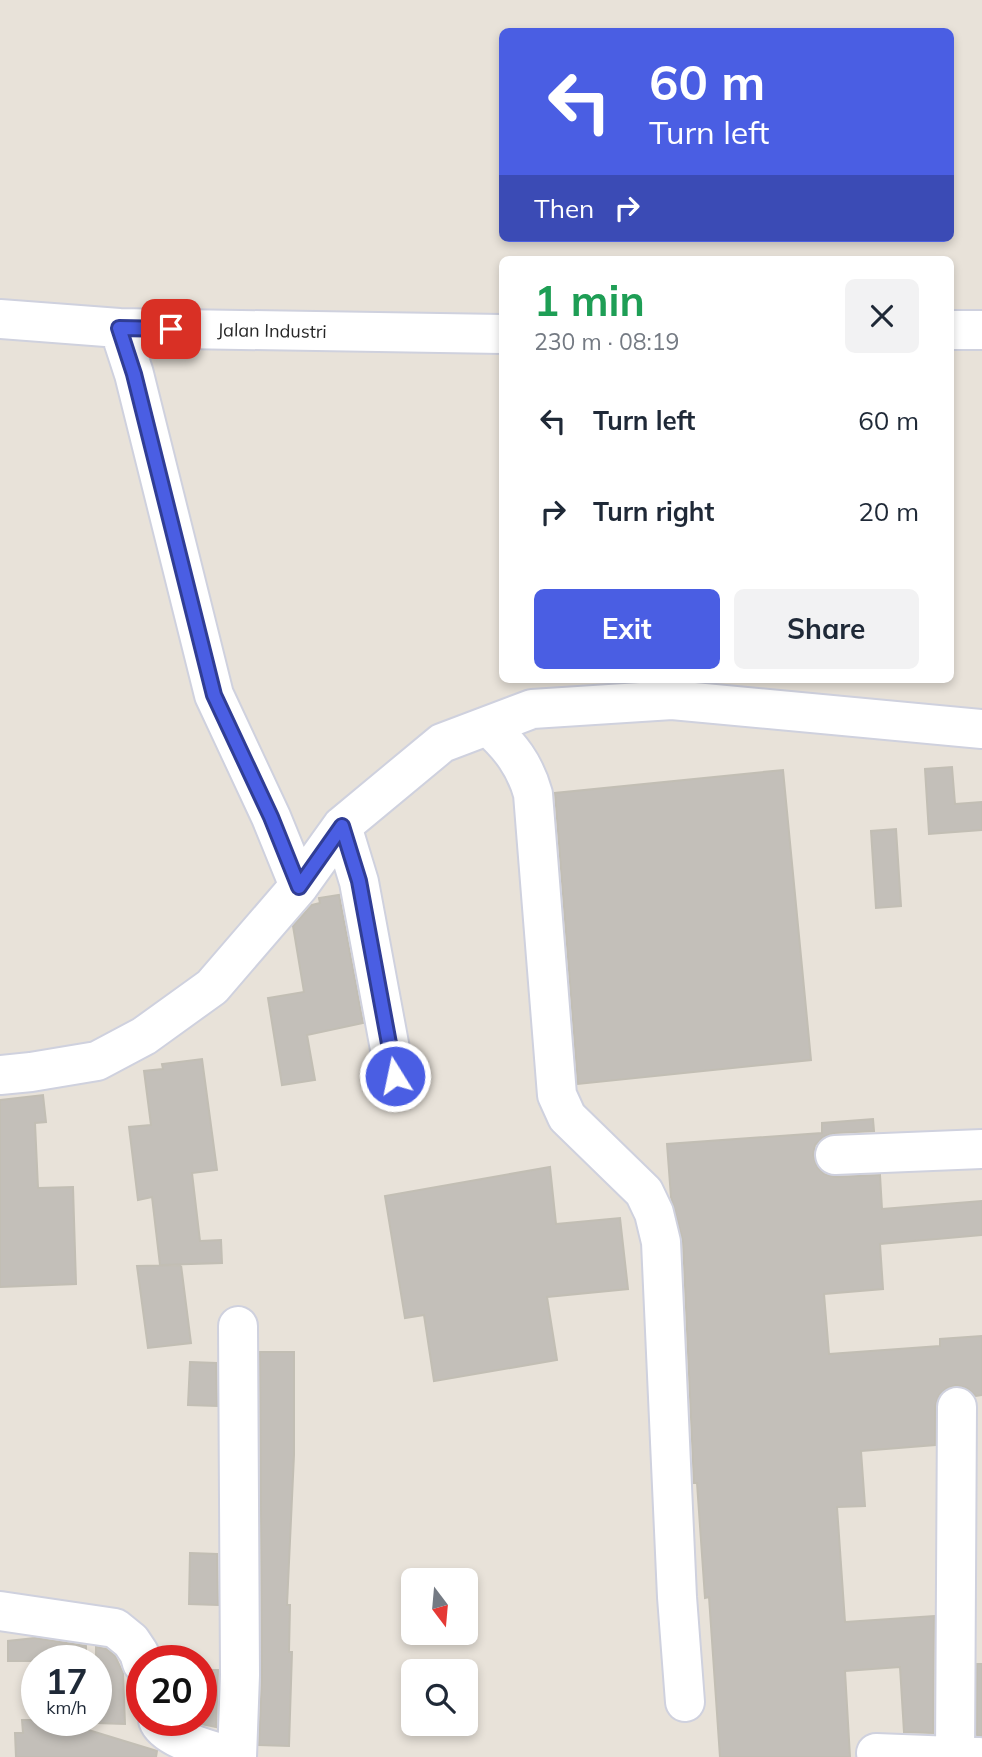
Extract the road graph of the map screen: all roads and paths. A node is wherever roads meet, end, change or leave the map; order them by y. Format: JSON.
{"nodes":[{"id":1,"x":0,"y":320,"type":"edge"},
{"id":2,"x":119,"y":328,"type":"junction"},
{"id":3,"x":954,"y":330,"type":"edge"},
{"id":4,"x":982,"y":330,"type":"edge"},
{"id":5,"x":499,"y":334,"type":"edge"},
{"id":6,"x":488,"y":726,"type":"junction"},
{"id":7,"x":982,"y":729,"type":"edge"},
{"id":8,"x":342,"y":826,"type":"junction"},
{"id":9,"x":299,"y":887,"type":"junction"},
{"id":10,"x":0,"y":1075,"type":"edge"},
{"id":11,"x":395,"y":1076,"type":"dead end"},
{"id":12,"x":982,"y":1149,"type":"edge"},
{"id":13,"x":835,"y":1156,"type":"dead end"},
{"id":14,"x":238,"y":1326,"type":"dead end"},
{"id":15,"x":957,"y":1407,"type":"dead end"},
{"id":16,"x":0,"y":1611,"type":"edge"},
{"id":17,"x":134,"y":1645,"type":"edge"},
{"id":18,"x":685,"y":1702,"type":"dead end"},
{"id":19,"x":168,"y":1736,"type":"edge"},
{"id":20,"x":876,"y":1753,"type":"dead end"},
{"id":21,"x":968,"y":1756,"type":"edge"},
{"id":22,"x":234,"y":1757,"type":"edge"}],
"edges":[{"from":1,"to":2,"type":"street","name":"Jalan Industri"},
{"from":2,"to":5,"type":"street","name":"Jalan Industri"},
{"from":2,"to":9,"type":"street"},
{"from":3,"to":4,"type":"street"},
{"from":6,"to":7,"type":"street"},
{"from":6,"to":8,"type":"street"},
{"from":6,"to":18,"type":"street"},
{"from":8,"to":9,"type":"street"},
{"from":8,"to":11,"type":"street"},
{"from":9,"to":10,"type":"street"},
{"from":12,"to":13,"type":"street"},
{"from":14,"to":22,"type":"street"},
{"from":15,"to":21,"type":"street"},
{"from":16,"to":17,"type":"street"},
{"from":19,"to":22,"type":"street"},
{"from":20,"to":21,"type":"street"}]}
